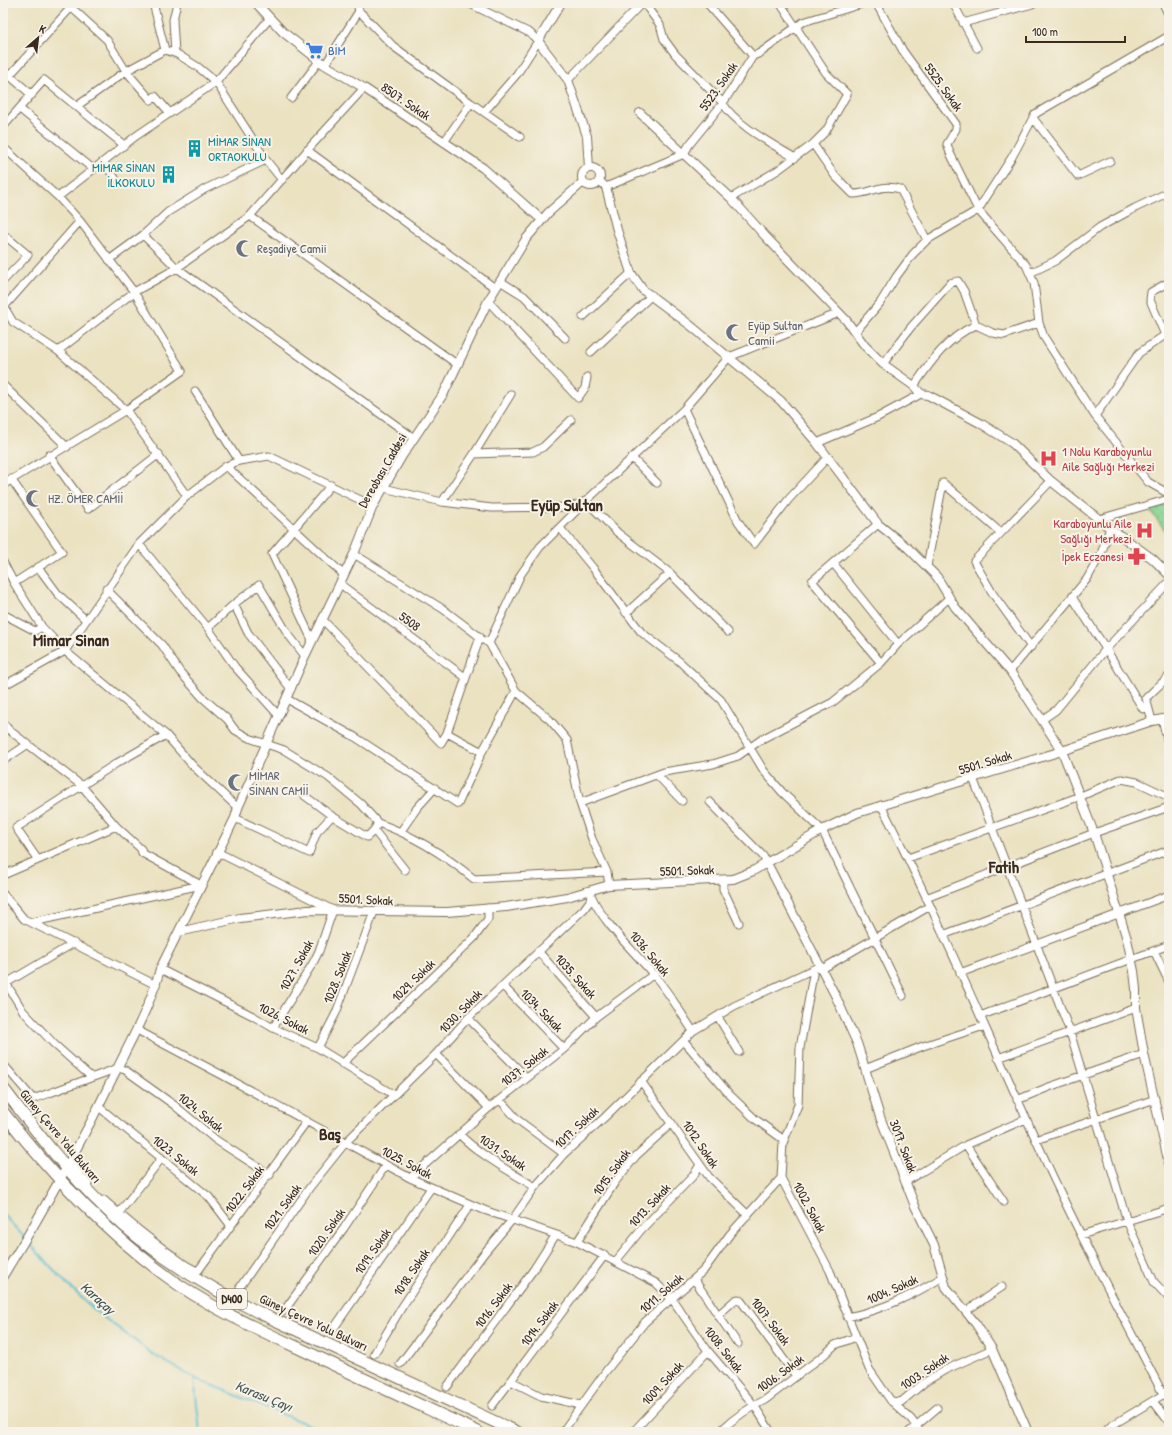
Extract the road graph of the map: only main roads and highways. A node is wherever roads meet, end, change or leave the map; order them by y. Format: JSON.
{"nodes":[{"id":1,"x":3,"y":1088,"type":"edge"},
{"id":2,"x":3,"y":1112,"type":"edge"},
{"id":3,"x":478,"y":1432,"type":"edge"},
{"id":4,"x":517,"y":1432,"type":"edge"}],
"edges":[{"from":1,"to":4,"type":"highway","name":"Güney Çevre Yolu Bulvarı","number":"D400"},
{"from":2,"to":3,"type":"highway","number":"D400"}]}
